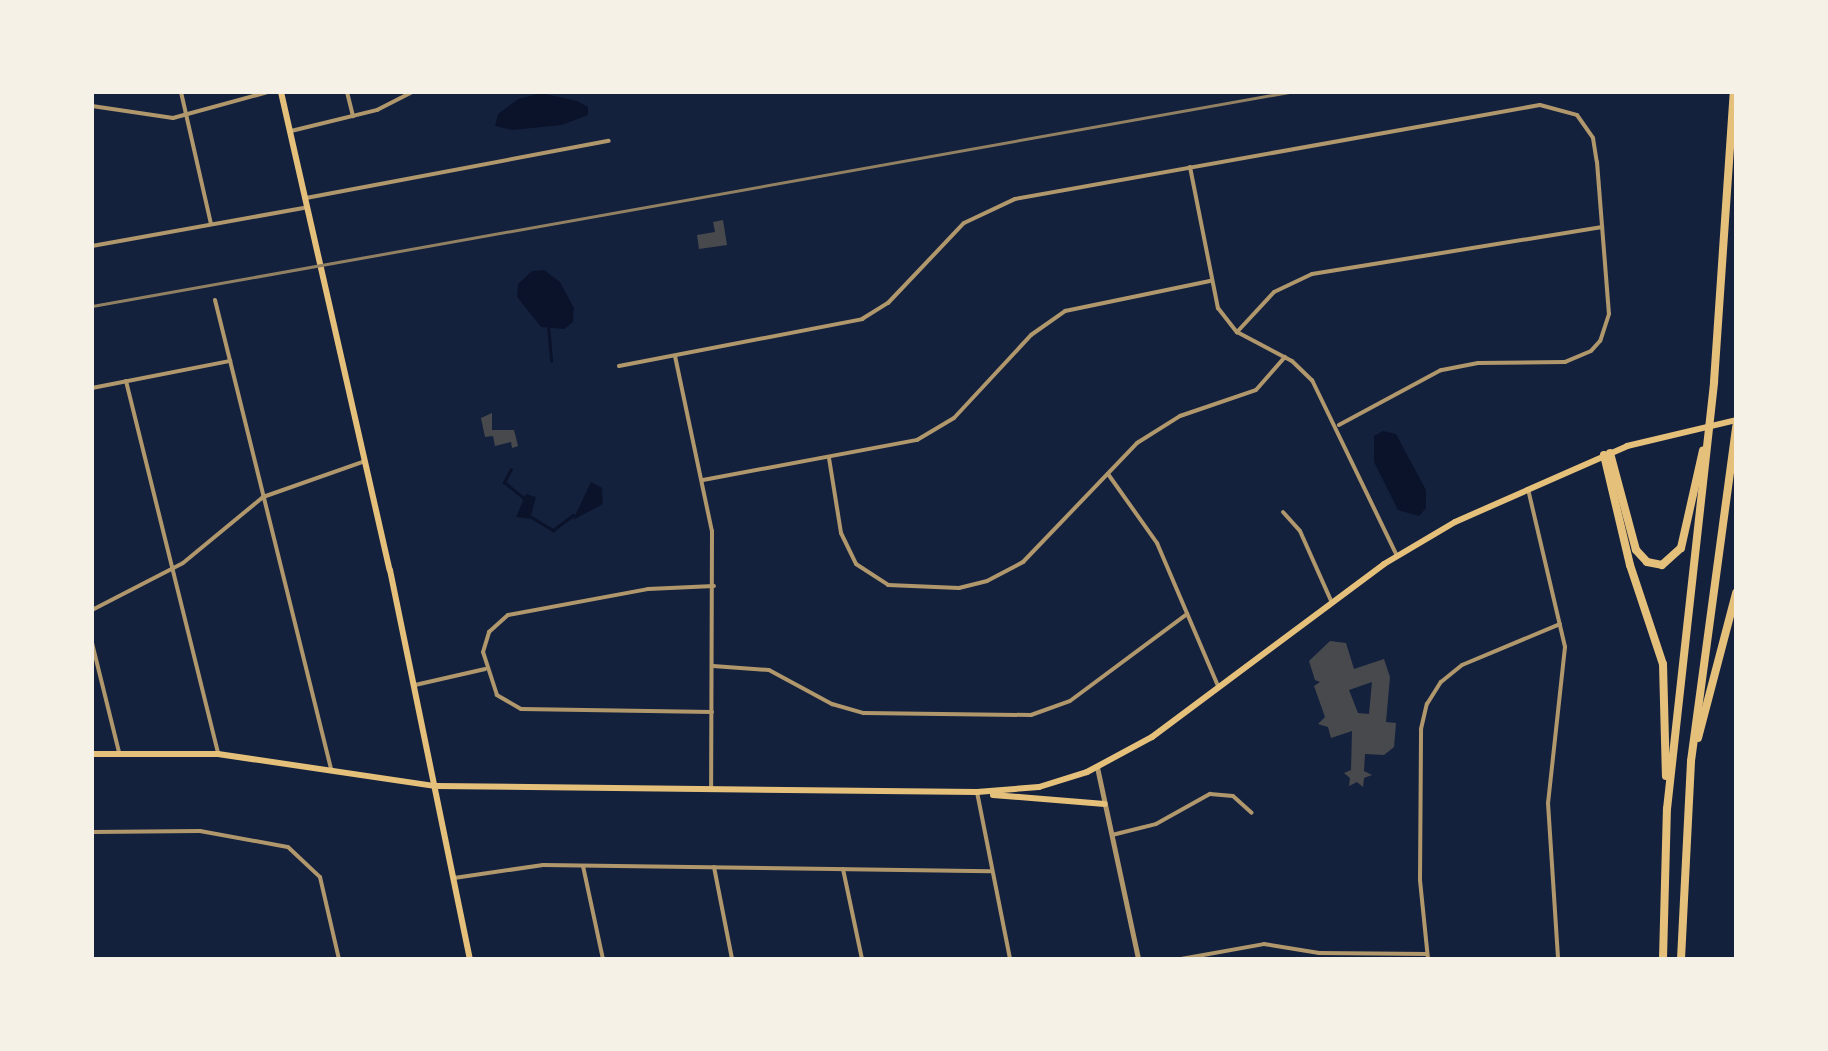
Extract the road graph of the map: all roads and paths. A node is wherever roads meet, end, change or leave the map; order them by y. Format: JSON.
{"nodes":[{"id":1,"x":181,"y":92,"type":"edge"},
{"id":2,"x":268,"y":92,"type":"edge"},
{"id":3,"x":281,"y":92,"type":"edge"},
{"id":4,"x":347,"y":92,"type":"edge"},
{"id":5,"x":412,"y":92,"type":"edge"},
{"id":6,"x":1734,"y":92,"type":"edge"},
{"id":7,"x":92,"y":106,"type":"edge"},
{"id":8,"x":186,"y":116,"type":"junction"},
{"id":9,"x":353,"y":116,"type":"junction"},
{"id":10,"x":291,"y":131,"type":"junction"},
{"id":11,"x":609,"y":141,"type":"dead end"},
{"id":12,"x":1190,"y":167,"type":"junction"},
{"id":13,"x":306,"y":198,"type":"junction"},
{"id":14,"x":308,"y":207,"type":"junction"},
{"id":15,"x":211,"y":224,"type":"junction"},
{"id":16,"x":1602,"y":227,"type":"junction"},
{"id":17,"x":92,"y":246,"type":"edge"},
{"id":18,"x":1210,"y":281,"type":"junction"},
{"id":19,"x":215,"y":300,"type":"dead end"},
{"id":20,"x":1237,"y":332,"type":"junction"},
{"id":21,"x":675,"y":356,"type":"junction"},
{"id":22,"x":1285,"y":357,"type":"junction"},
{"id":23,"x":230,"y":361,"type":"junction"},
{"id":24,"x":619,"y":366,"type":"dead end"},
{"id":25,"x":126,"y":381,"type":"junction"},
{"id":26,"x":92,"y":388,"type":"edge"},
{"id":27,"x":1736,"y":423,"type":"edge"},
{"id":28,"x":1339,"y":425,"type":"junction"},
{"id":29,"x":1708,"y":438,"type":"junction"},
{"id":30,"x":1607,"y":454,"type":"junction"},
{"id":31,"x":829,"y":458,"type":"junction"},
{"id":32,"x":365,"y":461,"type":"junction"},
{"id":33,"x":1108,"y":474,"type":"junction"},
{"id":34,"x":703,"y":480,"type":"junction"},
{"id":35,"x":1528,"y":489,"type":"junction"},
{"id":36,"x":263,"y":497,"type":"junction"},
{"id":37,"x":1283,"y":512,"type":"dead end"},
{"id":38,"x":1397,"y":556,"type":"junction"},
{"id":39,"x":172,"y":569,"type":"junction"},
{"id":40,"x":714,"y":586,"type":"junction"},
{"id":41,"x":1736,"y":593,"type":"edge"},
{"id":42,"x":1332,"y":603,"type":"junction"},
{"id":43,"x":92,"y":610,"type":"edge"},
{"id":44,"x":1187,"y":614,"type":"junction"},
{"id":45,"x":1560,"y":624,"type":"junction"},
{"id":46,"x":92,"y":643,"type":"edge"},
{"id":47,"x":713,"y":666,"type":"junction"},
{"id":48,"x":485,"y":669,"type":"junction"},
{"id":49,"x":415,"y":685,"type":"junction"},
{"id":50,"x":1219,"y":687,"type":"junction"},
{"id":51,"x":712,"y":712,"type":"junction"},
{"id":52,"x":119,"y":752,"type":"junction"},
{"id":53,"x":92,"y":754,"type":"edge"},
{"id":54,"x":218,"y":754,"type":"junction"},
{"id":55,"x":1691,"y":761,"type":"junction"},
{"id":56,"x":1097,"y":767,"type":"junction"},
{"id":57,"x":332,"y":772,"type":"junction"},
{"id":58,"x":436,"y":786,"type":"junction"},
{"id":59,"x":711,"y":788,"type":"junction"},
{"id":60,"x":977,"y":792,"type":"junction"},
{"id":61,"x":1105,"y":804,"type":"junction"},
{"id":62,"x":1667,"y":809,"type":"junction"},
{"id":63,"x":1252,"y":813,"type":"dead end"},
{"id":64,"x":92,"y":832,"type":"edge"},
{"id":65,"x":1112,"y":835,"type":"junction"},
{"id":66,"x":583,"y":866,"type":"junction"},
{"id":67,"x":714,"y":867,"type":"junction"},
{"id":68,"x":843,"y":869,"type":"junction"},
{"id":69,"x":990,"y":871,"type":"junction"},
{"id":70,"x":453,"y":878,"type":"junction"},
{"id":71,"x":1428,"y":956,"type":"edge"},
{"id":72,"x":125,"y":959,"type":"edge"},
{"id":73,"x":173,"y":959,"type":"edge"},
{"id":74,"x":339,"y":959,"type":"edge"},
{"id":75,"x":470,"y":959,"type":"edge"},
{"id":76,"x":603,"y":959,"type":"edge"},
{"id":77,"x":732,"y":959,"type":"edge"},
{"id":78,"x":862,"y":959,"type":"edge"},
{"id":79,"x":1010,"y":959,"type":"edge"},
{"id":80,"x":1138,"y":959,"type":"edge"},
{"id":81,"x":1181,"y":959,"type":"edge"},
{"id":82,"x":1558,"y":959,"type":"edge"},
{"id":83,"x":1663,"y":959,"type":"edge"},
{"id":84,"x":1681,"y":959,"type":"edge"}],
"edges":[{"from":1,"to":8,"type":"street"},
{"from":2,"to":8,"type":"street"},
{"from":3,"to":10,"type":"main road"},
{"from":4,"to":9,"type":"street"},
{"from":5,"to":9,"type":"street"},
{"from":6,"to":29,"type":"highway"},
{"from":7,"to":8,"type":"street"},
{"from":8,"to":15,"type":"street"},
{"from":9,"to":10,"type":"street"},
{"from":10,"to":13,"type":"main road"},
{"from":11,"to":13,"type":"street"},
{"from":12,"to":16,"type":"street"},
{"from":12,"to":18,"type":"street"},
{"from":12,"to":21,"type":"street"},
{"from":13,"to":14,"type":"main road"},
{"from":14,"to":15,"type":"street"},
{"from":14,"to":32,"type":"main road"},
{"from":15,"to":17,"type":"street"},
{"from":16,"to":20,"type":"street"},
{"from":16,"to":28,"type":"street"},
{"from":18,"to":20,"type":"street"},
{"from":18,"to":31,"type":"street"},
{"from":19,"to":23,"type":"street"},
{"from":20,"to":22,"type":"street"},
{"from":21,"to":24,"type":"street"},
{"from":21,"to":34,"type":"street"},
{"from":22,"to":28,"type":"street"},
{"from":22,"to":33,"type":"street"},
{"from":23,"to":25,"type":"street"},
{"from":23,"to":36,"type":"street"},
{"from":25,"to":26,"type":"street"},
{"from":25,"to":39,"type":"street"},
{"from":27,"to":30,"type":"main road"},
{"from":27,"to":55,"type":"highway"},
{"from":28,"to":38,"type":"street"},
{"from":29,"to":30,"type":"highway"},
{"from":29,"to":62,"type":"highway"},
{"from":30,"to":35,"type":"main road"},
{"from":30,"to":62,"type":"highway"},
{"from":31,"to":33,"type":"street"},
{"from":31,"to":34,"type":"street"},
{"from":32,"to":36,"type":"street"},
{"from":32,"to":49,"type":"main road"},
{"from":33,"to":44,"type":"street"},
{"from":34,"to":40,"type":"street"},
{"from":35,"to":38,"type":"main road"},
{"from":35,"to":45,"type":"street"},
{"from":36,"to":39,"type":"street"},
{"from":36,"to":57,"type":"street"},
{"from":37,"to":42,"type":"street"},
{"from":38,"to":42,"type":"main road"},
{"from":39,"to":43,"type":"street"},
{"from":39,"to":54,"type":"street"},
{"from":40,"to":47,"type":"street"},
{"from":40,"to":48,"type":"street"},
{"from":41,"to":55,"type":"highway"},
{"from":42,"to":50,"type":"main road"},
{"from":44,"to":47,"type":"street"},
{"from":44,"to":50,"type":"street"},
{"from":45,"to":71,"type":"street"},
{"from":45,"to":82,"type":"street"},
{"from":46,"to":52,"type":"street"},
{"from":47,"to":51,"type":"street"},
{"from":48,"to":49,"type":"street"},
{"from":48,"to":51,"type":"street"},
{"from":49,"to":58,"type":"main road"},
{"from":50,"to":56,"type":"main road"},
{"from":51,"to":59,"type":"street"},
{"from":52,"to":53,"type":"main road"},
{"from":52,"to":54,"type":"main road"},
{"from":54,"to":57,"type":"main road"},
{"from":55,"to":84,"type":"highway"},
{"from":56,"to":60,"type":"main road"},
{"from":56,"to":61,"type":"street"},
{"from":57,"to":58,"type":"main road"},
{"from":58,"to":59,"type":"main road"},
{"from":58,"to":70,"type":"main road"},
{"from":59,"to":60,"type":"main road"},
{"from":60,"to":61,"type":"main road"},
{"from":60,"to":69,"type":"street"},
{"from":61,"to":65,"type":"street"},
{"from":62,"to":83,"type":"highway"},
{"from":63,"to":65,"type":"street"},
{"from":64,"to":74,"type":"street"},
{"from":65,"to":80,"type":"street"},
{"from":66,"to":67,"type":"street"},
{"from":66,"to":70,"type":"street"},
{"from":66,"to":76,"type":"street"},
{"from":67,"to":68,"type":"street"},
{"from":67,"to":77,"type":"street"},
{"from":68,"to":69,"type":"street"},
{"from":68,"to":78,"type":"street"},
{"from":69,"to":79,"type":"street"},
{"from":70,"to":75,"type":"main road"},
{"from":71,"to":81,"type":"street"},
{"from":72,"to":73,"type":"street"}]}
